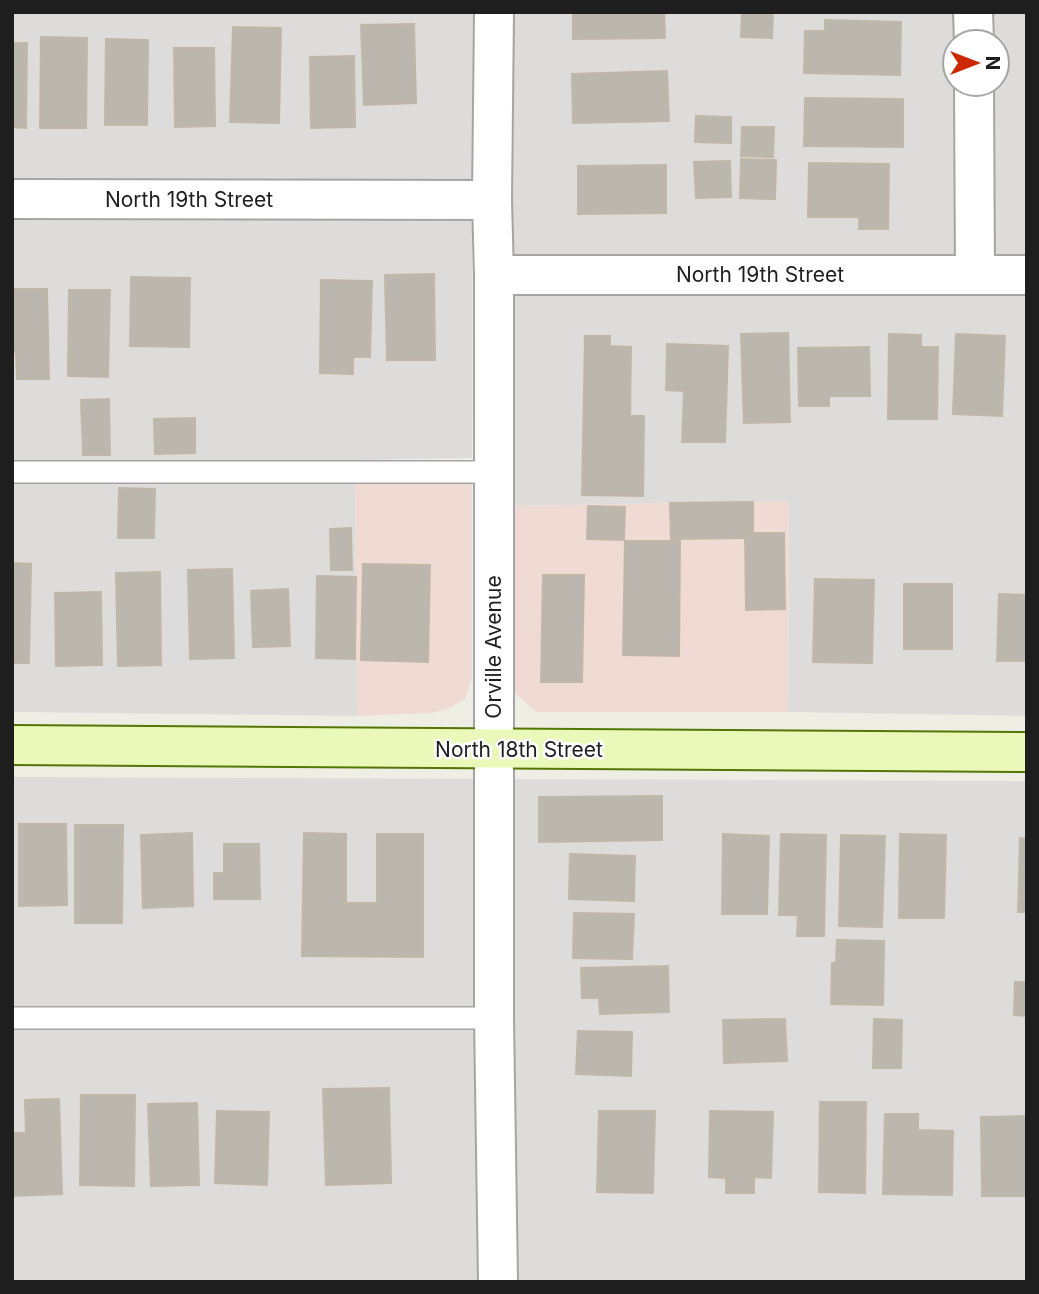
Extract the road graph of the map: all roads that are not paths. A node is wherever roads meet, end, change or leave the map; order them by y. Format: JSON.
{"nodes":[{"id":1,"x":494,"y":12,"type":"edge"},
{"id":2,"x":974,"y":98,"type":"edge"},
{"id":3,"x":12,"y":199,"type":"edge"},
{"id":4,"x":492,"y":200,"type":"junction"},
{"id":5,"x":494,"y":275,"type":"junction"},
{"id":6,"x":975,"y":275,"type":"junction"},
{"id":7,"x":1027,"y":275,"type":"edge"},
{"id":8,"x":12,"y":472,"type":"edge"},
{"id":9,"x":494,"y":472,"type":"junction"},
{"id":10,"x":12,"y":745,"type":"edge"},
{"id":11,"x":494,"y":749,"type":"junction"},
{"id":12,"x":1027,"y":752,"type":"edge"},
{"id":13,"x":12,"y":1018,"type":"edge"},
{"id":14,"x":494,"y":1018,"type":"junction"},
{"id":15,"x":498,"y":1282,"type":"edge"}],
"edges":[{"from":1,"to":4,"type":"street","name":"Orville Avenue"},
{"from":2,"to":6,"type":"street"},
{"from":3,"to":4,"type":"street","name":"North 19th Street"},
{"from":4,"to":5,"type":"street","name":"Orville Avenue"},
{"from":5,"to":6,"type":"street","name":"North 19th Street"},
{"from":5,"to":9,"type":"street","name":"Orville Avenue"},
{"from":6,"to":7,"type":"street","name":"North 19th Street"},
{"from":8,"to":9,"type":"lane"},
{"from":9,"to":11,"type":"street","name":"Orville Avenue"},
{"from":10,"to":11,"type":"main road","name":"North 18th Street"},
{"from":11,"to":12,"type":"main road","name":"North 18th Street"},
{"from":11,"to":14,"type":"street","name":"Orville Avenue"},
{"from":13,"to":14,"type":"lane"},
{"from":14,"to":15,"type":"street","name":"Orville Avenue"}]}
